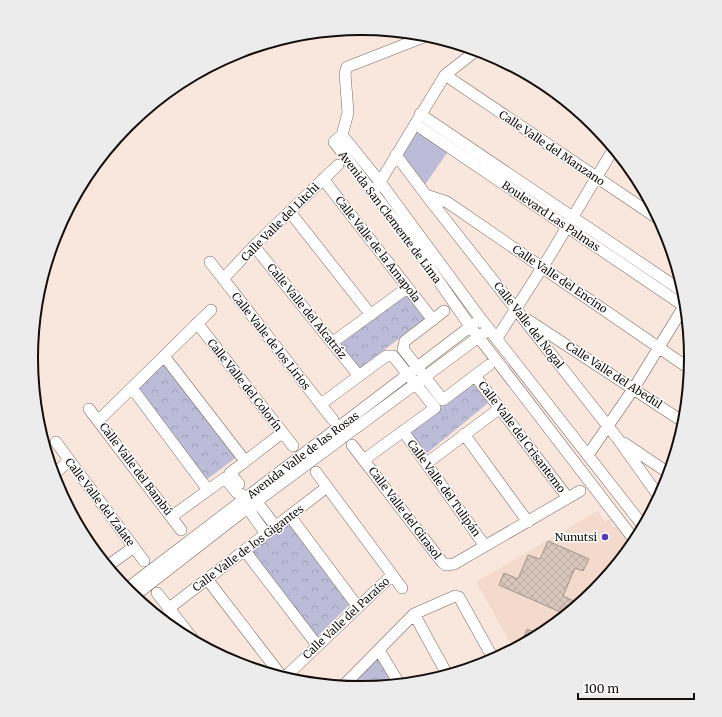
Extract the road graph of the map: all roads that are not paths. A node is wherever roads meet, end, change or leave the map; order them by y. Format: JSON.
{"nodes":[{"id":1,"x":416,"y":40,"type":"edge"},
{"id":2,"x":471,"y":54,"type":"edge"},
{"id":3,"x":445,"y":75,"type":"junction"},
{"id":4,"x":420,"y":114,"type":"junction"},
{"id":5,"x":415,"y":124,"type":"junction"},
{"id":6,"x":342,"y":135,"type":"junction"},
{"id":7,"x":611,"y":153,"type":"edge"},
{"id":8,"x":396,"y":154,"type":"junction"},
{"id":9,"x":338,"y":165,"type":"dead end"},
{"id":10,"x":596,"y":177,"type":"junction"},
{"id":11,"x":323,"y":179,"type":"junction"},
{"id":12,"x":380,"y":182,"type":"junction"},
{"id":13,"x":373,"y":192,"type":"junction"},
{"id":14,"x":426,"y":195,"type":"junction"},
{"id":15,"x":290,"y":212,"type":"junction"},
{"id":16,"x":650,"y":213,"type":"edge"},
{"id":17,"x":569,"y":222,"type":"junction"},
{"id":18,"x":254,"y":246,"type":"junction"},
{"id":19,"x":210,"y":262,"type":"dead end"},
{"id":20,"x":542,"y":267,"type":"junction"},
{"id":21,"x":223,"y":279,"type":"junction"},
{"id":22,"x":408,"y":288,"type":"junction"},
{"id":23,"x":676,"y":288,"type":"edge"},
{"id":24,"x":679,"y":301,"type":"edge"},
{"id":25,"x":211,"y":310,"type":"dead end"},
{"id":26,"x":444,"y":311,"type":"dead end"},
{"id":27,"x":519,"y":312,"type":"junction"},
{"id":28,"x":681,"y":313,"type":"edge"},
{"id":29,"x":371,"y":315,"type":"junction"},
{"id":30,"x":481,"y":319,"type":"junction"},
{"id":31,"x":433,"y":320,"type":"junction"},
{"id":32,"x":197,"y":324,"type":"junction"},
{"id":33,"x":470,"y":326,"type":"junction"},
{"id":34,"x":493,"y":334,"type":"junction"},
{"id":35,"x":479,"y":337,"type":"junction"},
{"id":36,"x":333,"y":342,"type":"junction"},
{"id":37,"x":659,"y":347,"type":"junction"},
{"id":38,"x":164,"y":356,"type":"junction"},
{"id":39,"x":488,"y":365,"type":"dead end"},
{"id":40,"x":684,"y":365,"type":"edge"},
{"id":41,"x":359,"y":376,"type":"junction"},
{"id":42,"x":416,"y":376,"type":"junction"},
{"id":43,"x":475,"y":376,"type":"junction"},
{"id":44,"x":132,"y":388,"type":"junction"},
{"id":45,"x":634,"y":388,"type":"junction"},
{"id":46,"x":320,"y":404,"type":"junction"},
{"id":47,"x":500,"y":408,"type":"junction"},
{"id":48,"x":89,"y":409,"type":"dead end"},
{"id":49,"x":679,"y":419,"type":"edge"},
{"id":50,"x":99,"y":420,"type":"junction"},
{"id":51,"x":333,"y":420,"type":"dead end"},
{"id":52,"x":608,"y":427,"type":"junction"},
{"id":53,"x":403,"y":432,"type":"junction"},
{"id":54,"x":282,"y":433,"type":"junction"},
{"id":55,"x":464,"y":434,"type":"junction"},
{"id":56,"x":618,"y":438,"type":"junction"},
{"id":57,"x":56,"y":442,"type":"dead end"},
{"id":58,"x":352,"y":445,"type":"dead end"},
{"id":59,"x":294,"y":446,"type":"dead end"},
{"id":60,"x":588,"y":455,"type":"junction"},
{"id":61,"x":365,"y":459,"type":"junction"},
{"id":62,"x":69,"y":460,"type":"junction"},
{"id":63,"x":245,"y":461,"type":"junction"},
{"id":64,"x":427,"y":463,"type":"junction"},
{"id":65,"x":664,"y":470,"type":"edge"},
{"id":66,"x":58,"y":471,"type":"edge"},
{"id":67,"x":316,"y":472,"type":"dead end"},
{"id":68,"x":228,"y":476,"type":"junction"},
{"id":69,"x":327,"y":488,"type":"junction"},
{"id":70,"x":208,"y":490,"type":"junction"},
{"id":71,"x":580,"y":491,"type":"dead end"},
{"id":72,"x":656,"y":492,"type":"edge"},
{"id":73,"x":568,"y":498,"type":"junction"},
{"id":74,"x":247,"y":500,"type":"junction"},
{"id":75,"x":290,"y":516,"type":"junction"},
{"id":76,"x":171,"y":517,"type":"junction"},
{"id":77,"x":528,"y":522,"type":"junction"},
{"id":78,"x":640,"y":522,"type":"edge"},
{"id":79,"x":276,"y":527,"type":"junction"},
{"id":80,"x":181,"y":530,"type":"dead end"},
{"id":81,"x":266,"y":534,"type":"junction"},
{"id":82,"x":631,"y":536,"type":"edge"},
{"id":83,"x":485,"y":546,"type":"junction"},
{"id":84,"x":134,"y":547,"type":"junction"},
{"id":85,"x":245,"y":551,"type":"junction"},
{"id":86,"x":144,"y":561,"type":"dead end"},
{"id":87,"x":111,"y":563,"type":"edge"},
{"id":88,"x":392,"y":575,"type":"junction"},
{"id":89,"x":207,"y":580,"type":"junction"},
{"id":90,"x":131,"y":586,"type":"edge"},
{"id":91,"x":402,"y":588,"type":"dead end"},
{"id":92,"x":138,"y":593,"type":"edge"},
{"id":93,"x":156,"y":593,"type":"dead end"},
{"id":94,"x":358,"y":607,"type":"junction"},
{"id":95,"x":168,"y":609,"type":"junction"},
{"id":96,"x":414,"y":614,"type":"junction"},
{"id":97,"x":185,"y":630,"type":"edge"},
{"id":98,"x":317,"y":645,"type":"junction"},
{"id":99,"x":379,"y":650,"type":"junction"},
{"id":100,"x":491,"y":654,"type":"edge"},
{"id":101,"x":277,"y":671,"type":"edge"},
{"id":102,"x":445,"y":671,"type":"edge"},
{"id":103,"x":288,"y":674,"type":"edge"},
{"id":104,"x":397,"y":680,"type":"edge"},
{"id":105,"x":349,"y":681,"type":"edge"}],
"edges":[{"from":1,"to":6,"type":"street"},
{"from":2,"to":3,"type":"street"},
{"from":3,"to":4,"type":"street"},
{"from":3,"to":10,"type":"street","name":"Calle Valle del Manzano"},
{"from":4,"to":5,"type":"street"},
{"from":4,"to":17,"type":"street","name":"Boulevard Las Palmas"},
{"from":5,"to":8,"type":"street"},
{"from":5,"to":17,"type":"street","name":"Boulevard Las Palmas"},
{"from":6,"to":12,"type":"street","name":"Avenida San Clemente de Lima"},
{"from":6,"to":13,"type":"street","name":"Avenida San Clemente de Lima"},
{"from":7,"to":10,"type":"street"},
{"from":8,"to":12,"type":"street"},
{"from":8,"to":14,"type":"street","name":"Calle Valle del Nogal"},
{"from":9,"to":11,"type":"street","name":"Calle Valle del Litchi"},
{"from":10,"to":16,"type":"street","name":"Calle Valle del Manzano"},
{"from":10,"to":17,"type":"street"},
{"from":11,"to":15,"type":"street","name":"Calle Valle del Litchi"},
{"from":11,"to":22,"type":"street","name":"Calle Valle de la Amapola"},
{"from":12,"to":13,"type":"street"},
{"from":12,"to":30,"type":"street","name":"Avenida San Clemente de Lima"},
{"from":13,"to":33,"type":"street","name":"Avenida San Clemente de Lima"},
{"from":14,"to":20,"type":"street","name":"Calle Valle del Encino"},
{"from":14,"to":27,"type":"street","name":"Calle Valle del Nogal"},
{"from":15,"to":18,"type":"street","name":"Calle Valle del Litchi"},
{"from":15,"to":29,"type":"street"},
{"from":17,"to":20,"type":"street"},
{"from":17,"to":23,"type":"street","name":"Boulevard Las Palmas"},
{"from":17,"to":24,"type":"street","name":"Boulevard Las Palmas"},
{"from":18,"to":21,"type":"street","name":"Calle Valle del Litchi"},
{"from":18,"to":36,"type":"street","name":"Calle Valle del Alcatráz"},
{"from":19,"to":21,"type":"street","name":"Calle Valle de los Lirios"},
{"from":20,"to":27,"type":"street"},
{"from":20,"to":37,"type":"street","name":"Calle Valle del Encino"},
{"from":21,"to":46,"type":"street","name":"Calle Valle de los Lirios"},
{"from":22,"to":29,"type":"street"},
{"from":22,"to":31,"type":"street","name":"Calle Valle de la Amapola"},
{"from":25,"to":32,"type":"street"},
{"from":26,"to":31,"type":"street"},
{"from":27,"to":34,"type":"street"},
{"from":27,"to":45,"type":"street","name":"Calle Valle del Abedul"},
{"from":27,"to":52,"type":"street","name":"Calle Valle del Nogal"},
{"from":28,"to":37,"type":"street"},
{"from":29,"to":36,"type":"street"},
{"from":30,"to":33,"type":"street","name":"Avenida Valle de las Rosas"},
{"from":30,"to":34,"type":"street","name":"Avenida San Clemente de Lima"},
{"from":31,"to":42,"type":"street"},
{"from":32,"to":38,"type":"street"},
{"from":32,"to":54,"type":"street","name":"Calle Valle del Colorín"},
{"from":33,"to":35,"type":"street","name":"Avenida San Clemente de Lima"},
{"from":33,"to":42,"type":"street","name":"Avenida Valle de las Rosas"},
{"from":34,"to":35,"type":"street","name":"Avenida Valle de las Rosas"},
{"from":34,"to":60,"type":"street","name":"Avenida San Clemente de Lima"},
{"from":35,"to":42,"type":"street","name":"Avenida Valle de las Rosas"},
{"from":35,"to":82,"type":"street","name":"Avenida San Clemente de Lima"},
{"from":36,"to":41,"type":"street","name":"Calle Valle del Alcatráz"},
{"from":37,"to":40,"type":"street","name":"Calle Valle del Encino"},
{"from":37,"to":45,"type":"street"},
{"from":38,"to":44,"type":"street"},
{"from":38,"to":63,"type":"street"},
{"from":39,"to":43,"type":"street"},
{"from":41,"to":42,"type":"street"},
{"from":41,"to":46,"type":"street"},
{"from":42,"to":43,"type":"street"},
{"from":42,"to":53,"type":"street"},
{"from":42,"to":74,"type":"street","name":"Avenida Valle de las Rosas"},
{"from":43,"to":47,"type":"street","name":"Calle Valle del Crisantemo"},
{"from":44,"to":50,"type":"street"},
{"from":44,"to":70,"type":"street"},
{"from":45,"to":49,"type":"street","name":"Calle Valle del Abedul"},
{"from":45,"to":52,"type":"street"},
{"from":46,"to":51,"type":"street","name":"Calle Valle de los Lirios"},
{"from":47,"to":55,"type":"street"},
{"from":47,"to":73,"type":"street","name":"Calle Valle del Crisantemo"},
{"from":48,"to":50,"type":"street","name":"Calle Valle del Bambú"},
{"from":50,"to":76,"type":"street","name":"Calle Valle del Bambú"},
{"from":52,"to":56,"type":"street","name":"Calle Valle del Nogal"},
{"from":52,"to":60,"type":"street"},
{"from":53,"to":61,"type":"street"},
{"from":53,"to":64,"type":"street","name":"Calle Valle del Tulipán"},
{"from":54,"to":59,"type":"street","name":"Calle Valle del Colorín"},
{"from":54,"to":63,"type":"street"},
{"from":55,"to":64,"type":"street"},
{"from":55,"to":77,"type":"street"},
{"from":56,"to":65,"type":"street"},
{"from":56,"to":72,"type":"street","name":"Calle Valle del Nogal"},
{"from":57,"to":62,"type":"street","name":"Calle Valle del Zalate"},
{"from":58,"to":61,"type":"street","name":"Calle Valle del Girasol"},
{"from":60,"to":78,"type":"street","name":"Avenida San Clemente de Lima"},
{"from":61,"to":83,"type":"street","name":"Calle Valle del Girasol"},
{"from":62,"to":66,"type":"street"},
{"from":62,"to":84,"type":"street","name":"Calle Valle del Zalate"},
{"from":63,"to":68,"type":"street"},
{"from":64,"to":83,"type":"street","name":"Calle Valle del Tulipán"},
{"from":67,"to":69,"type":"street"},
{"from":68,"to":70,"type":"street"},
{"from":68,"to":74,"type":"street"},
{"from":69,"to":75,"type":"street","name":"Calle Valle de los Gigantes"},
{"from":69,"to":88,"type":"street"},
{"from":70,"to":76,"type":"street"},
{"from":71,"to":73,"type":"street"},
{"from":73,"to":77,"type":"street"},
{"from":74,"to":79,"type":"street"},
{"from":74,"to":81,"type":"street"},
{"from":74,"to":90,"type":"street","name":"Avenida Valle de las Rosas"},
{"from":74,"to":92,"type":"street","name":"Avenida Valle de las Rosas"},
{"from":75,"to":79,"type":"street","name":"Calle Valle de los Gigantes"},
{"from":75,"to":94,"type":"street"},
{"from":76,"to":80,"type":"street","name":"Calle Valle del Bambú"},
{"from":77,"to":83,"type":"street"},
{"from":79,"to":81,"type":"street","name":"Calle Valle de los Gigantes"},
{"from":81,"to":85,"type":"street","name":"Calle Valle de los Gigantes"},
{"from":84,"to":86,"type":"street","name":"Calle Valle del Zalate"},
{"from":84,"to":87,"type":"street"},
{"from":85,"to":89,"type":"street","name":"Calle Valle de los Gigantes"},
{"from":85,"to":98,"type":"street"},
{"from":88,"to":91,"type":"street"},
{"from":88,"to":94,"type":"street","name":"Calle Valle del Paraíso"},
{"from":89,"to":95,"type":"street","name":"Calle Valle de los Gigantes"},
{"from":89,"to":101,"type":"street"},
{"from":93,"to":95,"type":"street"},
{"from":94,"to":98,"type":"street","name":"Calle Valle del Paraíso"},
{"from":95,"to":97,"type":"street"},
{"from":96,"to":99,"type":"street"},
{"from":96,"to":100,"type":"street"},
{"from":96,"to":102,"type":"street"},
{"from":98,"to":103,"type":"street","name":"Calle Valle del Paraíso"},
{"from":99,"to":104,"type":"street"},
{"from":99,"to":105,"type":"street"}]}
